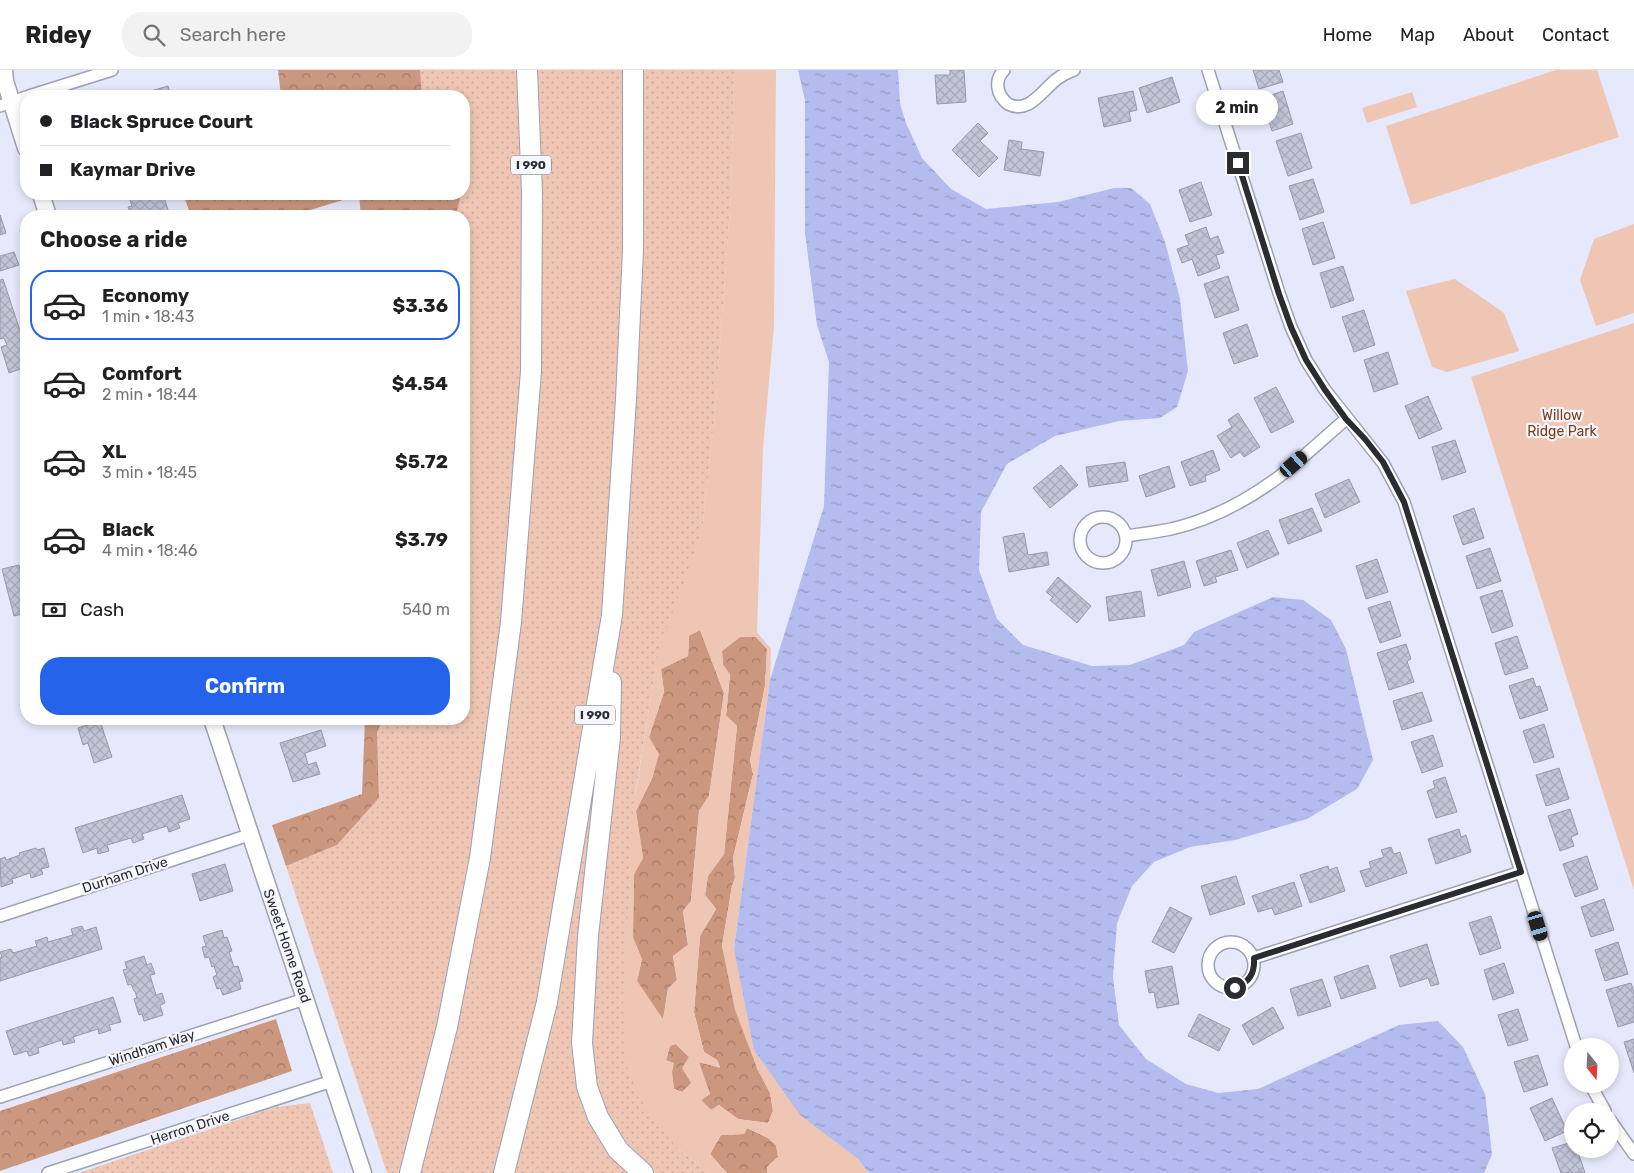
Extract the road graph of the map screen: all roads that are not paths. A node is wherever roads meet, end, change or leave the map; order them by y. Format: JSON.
{"nodes":[{"id":1,"x":112,"y":70,"type":"edge"},
{"id":2,"x":528,"y":70,"type":"edge"},
{"id":3,"x":633,"y":70,"type":"edge"},
{"id":4,"x":1004,"y":70,"type":"edge"},
{"id":5,"x":1051,"y":70,"type":"edge"},
{"id":6,"x":1208,"y":70,"type":"edge"},
{"id":7,"x":1071,"y":71,"type":"edge"},
{"id":8,"x":3,"y":74,"type":"edge"},
{"id":9,"x":49,"y":90,"type":"edge"},
{"id":10,"x":17,"y":100,"type":"edge"},
{"id":11,"x":20,"y":116,"type":"edge"},
{"id":12,"x":1346,"y":419,"type":"junction"},
{"id":13,"x":1126,"y":536,"type":"junction"},
{"id":14,"x":612,"y":614,"type":"junction"},
{"id":15,"x":214,"y":725,"type":"edge"},
{"id":16,"x":249,"y":835,"type":"junction"},
{"id":17,"x":1521,"y":872,"type":"junction"},
{"id":18,"x":0,"y":916,"type":"edge"},
{"id":19,"x":1254,"y":958,"type":"junction"},
{"id":20,"x":305,"y":999,"type":"junction"},
{"id":21,"x":1573,"y":1038,"type":"edge"},
{"id":22,"x":332,"y":1081,"type":"junction"},
{"id":23,"x":0,"y":1097,"type":"edge"},
{"id":24,"x":1619,"y":1133,"type":"edge"},
{"id":25,"x":1634,"y":1154,"type":"edge"},
{"id":26,"x":48,"y":1173,"type":"edge"},
{"id":27,"x":363,"y":1173,"type":"edge"},
{"id":28,"x":410,"y":1173,"type":"edge"},
{"id":29,"x":504,"y":1173,"type":"edge"},
{"id":30,"x":643,"y":1173,"type":"edge"}],
"edges":[{"from":1,"to":9,"type":"street"},
{"from":2,"to":28,"type":"highway","number":"I 990"},
{"from":3,"to":14,"type":"highway","number":"I 990"},
{"from":4,"to":7,"type":"street"},
{"from":5,"to":7,"type":"street"},
{"from":6,"to":12,"type":"street"},
{"from":8,"to":10,"type":"main road"},
{"from":10,"to":11,"type":"main road"},
{"from":12,"to":13,"type":"street"},
{"from":12,"to":17,"type":"street"},
{"from":13,"to":13,"type":"street"},
{"from":14,"to":29,"type":"highway","number":"I 990"},
{"from":14,"to":30,"type":"highway"},
{"from":15,"to":16,"type":"main road","name":"Sweet Home Road"},
{"from":16,"to":18,"type":"street","name":"Durham Drive"},
{"from":16,"to":20,"type":"main road","name":"Sweet Home Road"},
{"from":17,"to":19,"type":"street"},
{"from":17,"to":21,"type":"street"},
{"from":19,"to":19,"type":"street"},
{"from":20,"to":22,"type":"main road","name":"Sweet Home Road"},
{"from":20,"to":23,"type":"street","name":"Windham Way"},
{"from":22,"to":26,"type":"street","name":"Herron Drive"},
{"from":22,"to":27,"type":"main road","name":"Sweet Home Road"},
{"from":24,"to":25,"type":"street"}]}
